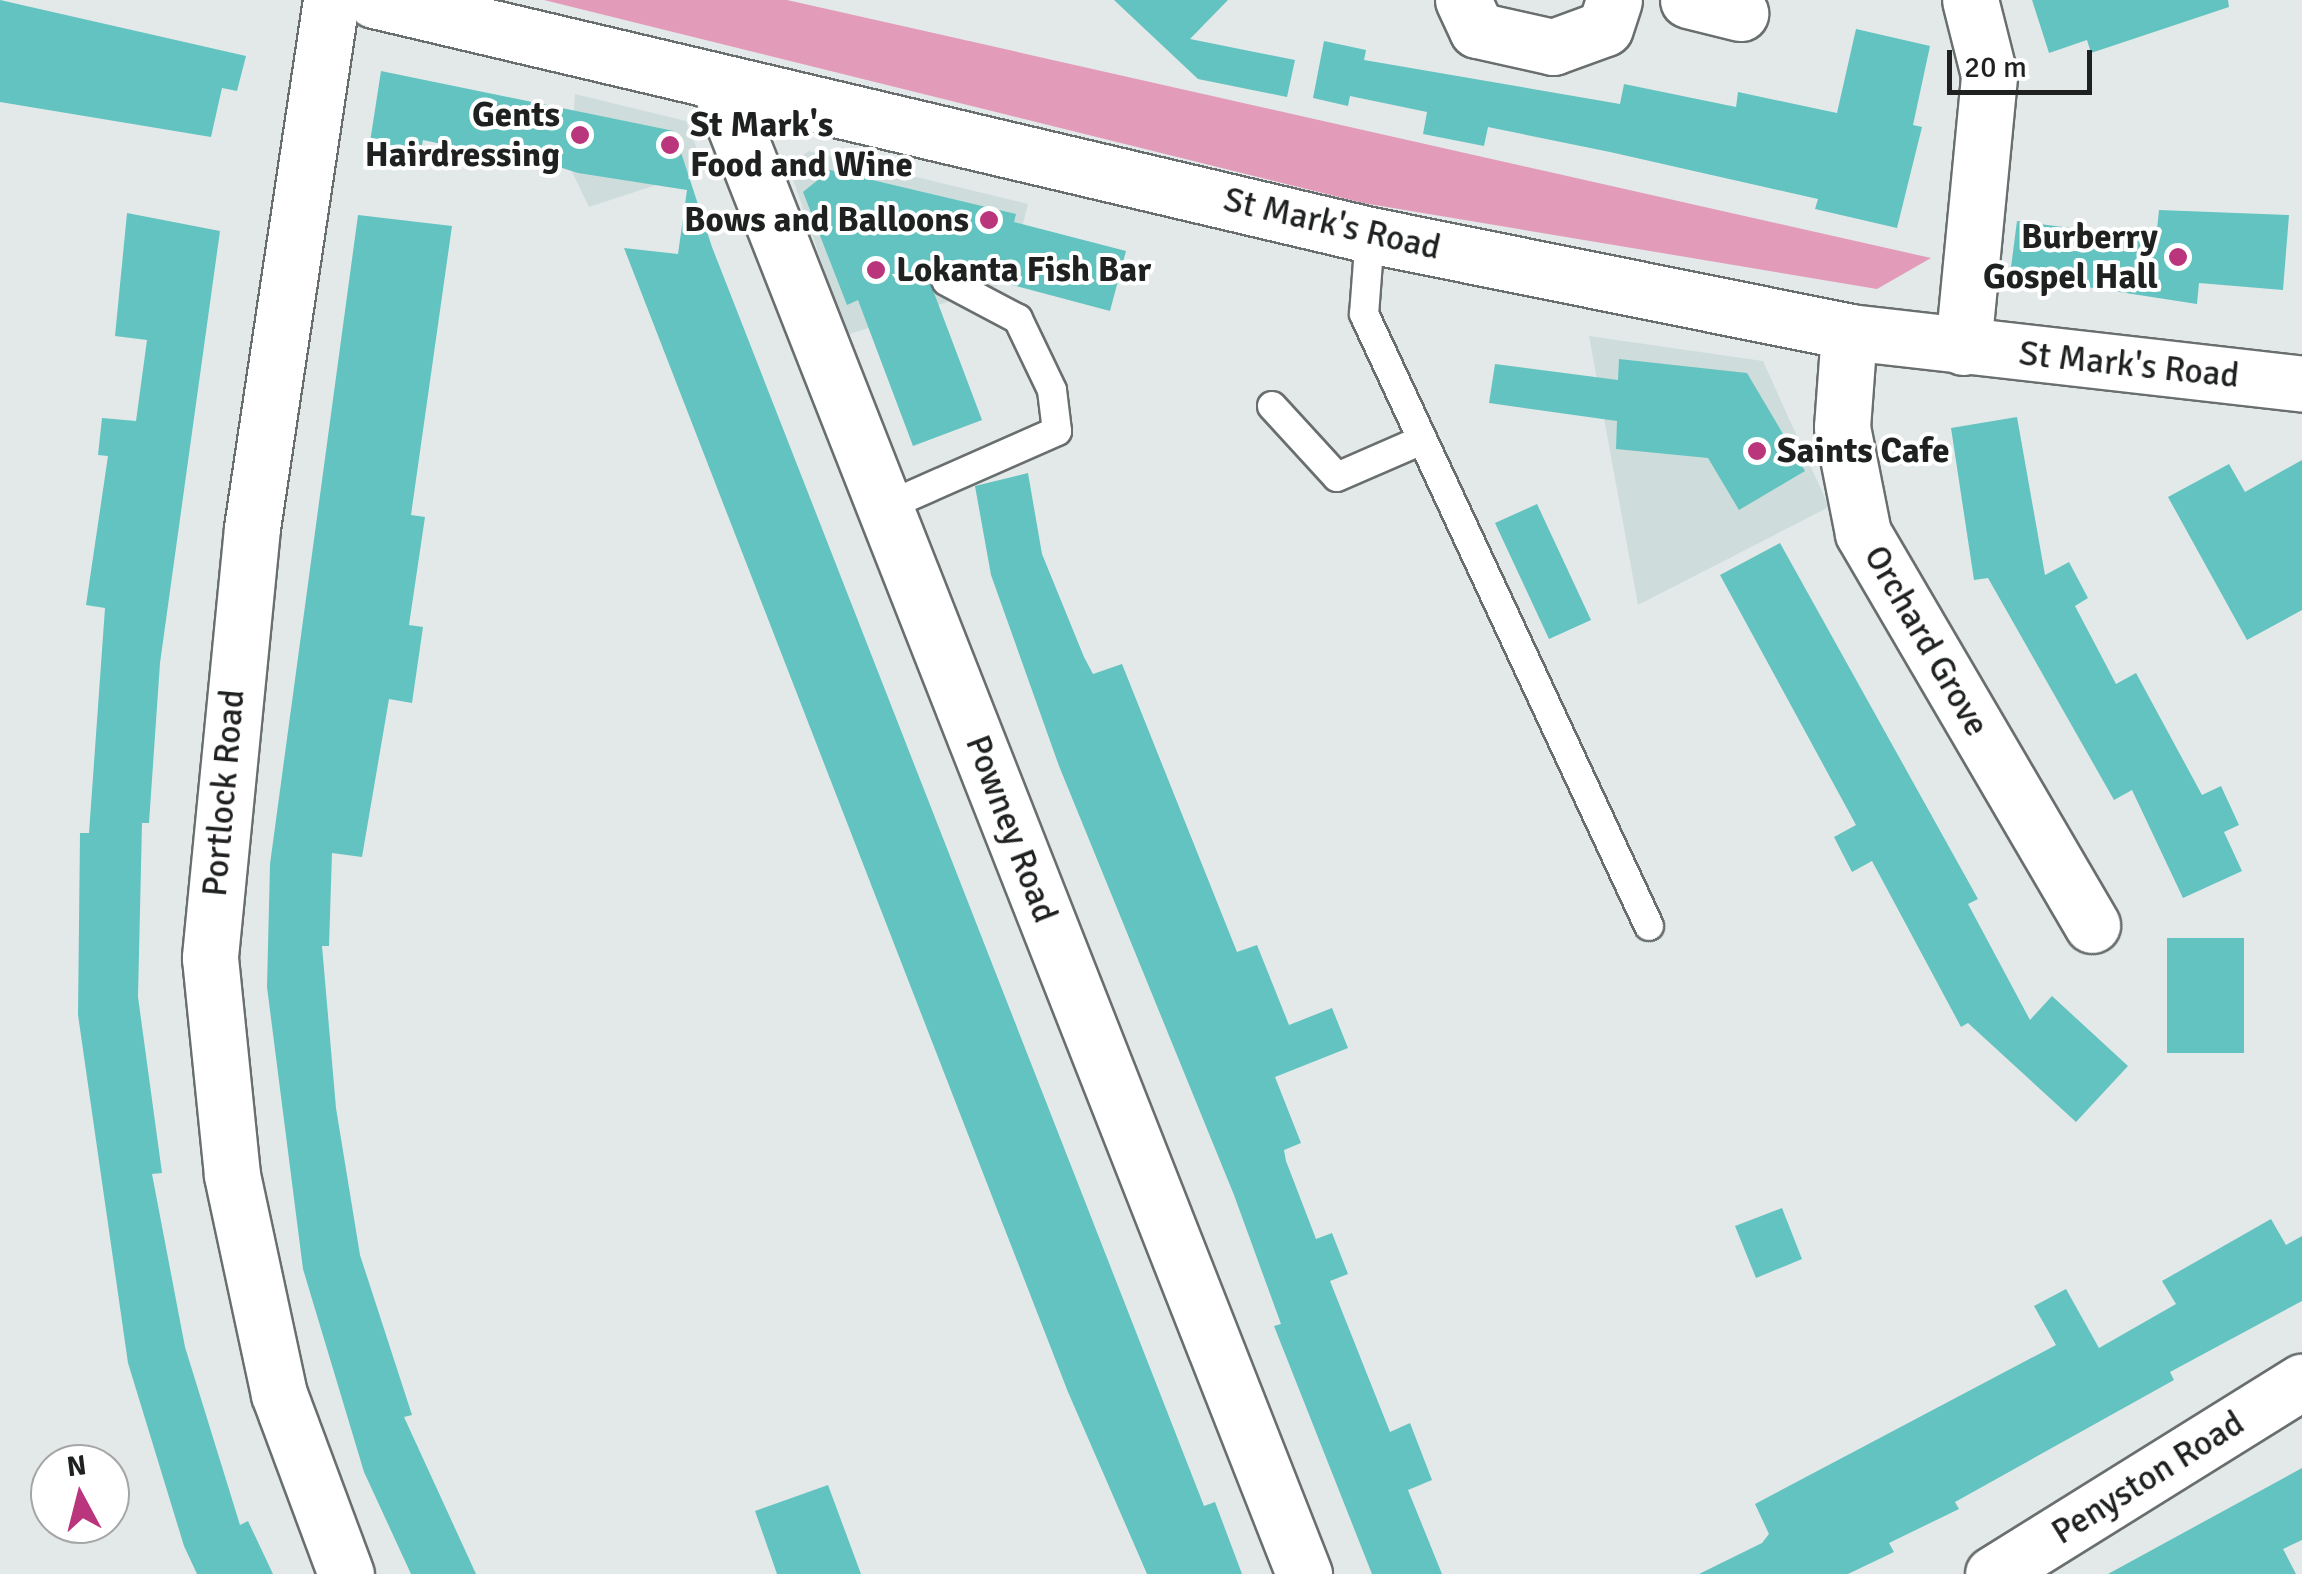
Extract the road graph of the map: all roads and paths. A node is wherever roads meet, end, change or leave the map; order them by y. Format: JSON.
{"nodes":[{"id":1,"x":332,"y":0,"type":"edge"},
{"id":2,"x":1463,"y":0,"type":"edge"},
{"id":3,"x":1614,"y":0,"type":"edge"},
{"id":4,"x":1688,"y":0,"type":"edge"},
{"id":5,"x":1970,"y":0,"type":"edge"},
{"id":6,"x":401,"y":3,"type":"edge"},
{"id":7,"x":1740,"y":14,"type":"dead end"},
{"id":8,"x":718,"y":83,"type":"junction"},
{"id":9,"x":1370,"y":236,"type":"junction"},
{"id":10,"x":946,"y":281,"type":"dead end"},
{"id":11,"x":1849,"y":332,"type":"junction"},
{"id":12,"x":1964,"y":346,"type":"junction"},
{"id":13,"x":2302,"y":384,"type":"edge"},
{"id":14,"x":1272,"y":406,"type":"dead end"},
{"id":15,"x":1422,"y":440,"type":"junction"},
{"id":16,"x":885,"y":507,"type":"junction"},
{"id":17,"x":2092,"y":925,"type":"dead end"},
{"id":18,"x":1649,"y":926,"type":"dead end"},
{"id":19,"x":2302,"y":1382,"type":"edge"},
{"id":20,"x":346,"y":1574,"type":"edge"},
{"id":21,"x":1304,"y":1574,"type":"edge"},
{"id":22,"x":1993,"y":1574,"type":"edge"}],
"edges":[{"from":1,"to":20,"type":"street","name":"Portlock Road"},
{"from":2,"to":3,"type":"street"},
{"from":4,"to":7,"type":"street"},
{"from":5,"to":12,"type":"street"},
{"from":6,"to":8,"type":"street","name":"St Mark's Road"},
{"from":8,"to":9,"type":"street","name":"St Mark's Road"},
{"from":8,"to":16,"type":"street","name":"Powney Road"},
{"from":9,"to":11,"type":"street","name":"St Mark's Road"},
{"from":9,"to":15,"type":"lane"},
{"from":10,"to":16,"type":"lane"},
{"from":11,"to":12,"type":"street","name":"St Mark's Road"},
{"from":11,"to":17,"type":"street","name":"Orchard Grove"},
{"from":12,"to":13,"type":"street","name":"St Mark's Road"},
{"from":14,"to":15,"type":"lane"},
{"from":15,"to":18,"type":"lane"},
{"from":16,"to":21,"type":"street","name":"Powney Road"},
{"from":19,"to":22,"type":"street","name":"Penyston Road"}]}
